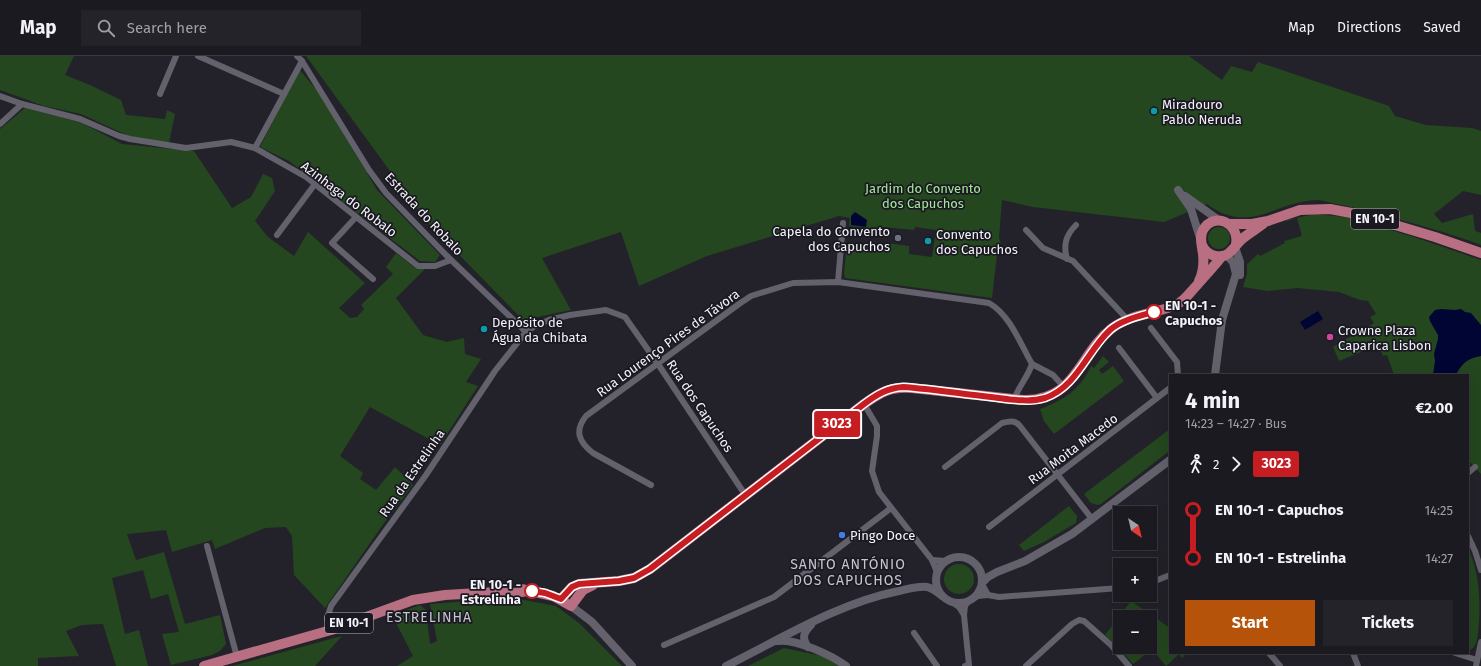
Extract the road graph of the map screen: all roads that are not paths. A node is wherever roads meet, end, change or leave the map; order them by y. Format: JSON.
{"nodes":[{"id":1,"x":176,"y":56,"type":"edge"},
{"id":2,"x":198,"y":56,"type":"edge"},
{"id":3,"x":299,"y":58,"type":"edge"},
{"id":4,"x":160,"y":94,"type":"dead end"},
{"id":5,"x":284,"y":94,"type":"junction"},
{"id":6,"x":0,"y":96,"type":"edge"},
{"id":7,"x":22,"y":104,"type":"junction"},
{"id":8,"x":0,"y":124,"type":"edge"},
{"id":9,"x":255,"y":148,"type":"junction"},
{"id":10,"x":314,"y":184,"type":"junction"},
{"id":11,"x":356,"y":217,"type":"junction"},
{"id":12,"x":1268,"y":220,"type":"junction"},
{"id":13,"x":1220,"y":221,"type":"junction"},
{"id":14,"x":843,"y":223,"type":"dead end"},
{"id":15,"x":1076,"y":224,"type":"dead end"},
{"id":16,"x":1230,"y":224,"type":"junction"},
{"id":17,"x":1026,"y":230,"type":"dead end"},
{"id":18,"x":276,"y":235,"type":"dead end"},
{"id":19,"x":1201,"y":241,"type":"junction"},
{"id":20,"x":1236,"y":245,"type":"junction"},
{"id":21,"x":1481,"y":253,"type":"edge"},
{"id":22,"x":1224,"y":256,"type":"junction"},
{"id":23,"x":1068,"y":259,"type":"junction"},
{"id":24,"x":451,"y":260,"type":"junction"},
{"id":25,"x":374,"y":279,"type":"dead end"},
{"id":26,"x":838,"y":282,"type":"junction"},
{"id":27,"x":1198,"y":283,"type":"junction"},
{"id":28,"x":1233,"y":286,"type":"junction"},
{"id":29,"x":1128,"y":320,"type":"junction"},
{"id":30,"x":1151,"y":328,"type":"dead end"},
{"id":31,"x":526,"y":332,"type":"junction"},
{"id":32,"x":1119,"y":348,"type":"dead end"},
{"id":33,"x":658,"y":364,"type":"junction"},
{"id":34,"x":1032,"y":364,"type":"junction"},
{"id":35,"x":1178,"y":374,"type":"edge"},
{"id":36,"x":1215,"y":374,"type":"edge"},
{"id":37,"x":1064,"y":387,"type":"junction"},
{"id":38,"x":1169,"y":389,"type":"edge"},
{"id":39,"x":1157,"y":398,"type":"junction"},
{"id":40,"x":1014,"y":400,"type":"junction"},
{"id":41,"x":864,"y":404,"type":"junction"},
{"id":42,"x":1169,"y":461,"type":"edge"},
{"id":43,"x":946,"y":467,"type":"dead end"},
{"id":44,"x":1474,"y":467,"type":"dead end"},
{"id":45,"x":1469,"y":472,"type":"edge"},
{"id":46,"x":1057,"y":474,"type":"junction"},
{"id":47,"x":651,"y":485,"type":"dead end"},
{"id":48,"x":746,"y":496,"type":"junction"},
{"id":49,"x":891,"y":508,"type":"junction"},
{"id":50,"x":1092,"y":519,"type":"junction"},
{"id":51,"x":989,"y":527,"type":"dead end"},
{"id":52,"x":1469,"y":538,"type":"edge"},
{"id":53,"x":207,"y":546,"type":"dead end"},
{"id":54,"x":932,"y":560,"type":"junction"},
{"id":55,"x":946,"y":561,"type":"junction"},
{"id":56,"x":980,"y":570,"type":"junction"},
{"id":57,"x":1481,"y":570,"type":"edge"},
{"id":58,"x":997,"y":572,"type":"junction"},
{"id":59,"x":937,"y":574,"type":"junction"},
{"id":60,"x":1169,"y":574,"type":"edge"},
{"id":61,"x":1157,"y":580,"type":"edge"},
{"id":62,"x":597,"y":583,"type":"junction"},
{"id":63,"x":982,"y":584,"type":"junction"},
{"id":64,"x":926,"y":587,"type":"junction"},
{"id":65,"x":1113,"y":589,"type":"edge"},
{"id":66,"x":988,"y":595,"type":"junction"},
{"id":67,"x":942,"y":596,"type":"junction"},
{"id":68,"x":561,"y":599,"type":"junction"},
{"id":69,"x":971,"y":600,"type":"junction"},
{"id":70,"x":952,"y":602,"type":"junction"},
{"id":71,"x":571,"y":606,"type":"junction"},
{"id":72,"x":964,"y":615,"type":"junction"},
{"id":73,"x":814,"y":623,"type":"junction"},
{"id":74,"x":331,"y":630,"type":"junction"},
{"id":75,"x":795,"y":632,"type":"junction"},
{"id":76,"x":914,"y":633,"type":"dead end"},
{"id":77,"x":804,"y":636,"type":"junction"},
{"id":78,"x":776,"y":641,"type":"junction"},
{"id":79,"x":1481,"y":642,"type":"edge"},
{"id":80,"x":794,"y":643,"type":"junction"},
{"id":81,"x":664,"y":645,"type":"dead end"},
{"id":82,"x":808,"y":647,"type":"junction"},
{"id":83,"x":1269,"y":654,"type":"edge"},
{"id":84,"x":1353,"y":654,"type":"edge"},
{"id":85,"x":1457,"y":654,"type":"edge"},
{"id":86,"x":237,"y":657,"type":"junction"},
{"id":87,"x":1477,"y":663,"type":"edge"},
{"id":88,"x":1030,"y":665,"type":"edge"},
{"id":89,"x":204,"y":666,"type":"edge"},
{"id":90,"x":632,"y":666,"type":"edge"},
{"id":91,"x":726,"y":666,"type":"edge"},
{"id":92,"x":846,"y":666,"type":"edge"},
{"id":93,"x":937,"y":666,"type":"edge"},
{"id":94,"x":967,"y":666,"type":"edge"},
{"id":95,"x":1129,"y":666,"type":"edge"},
{"id":96,"x":1280,"y":666,"type":"edge"},
{"id":97,"x":1358,"y":666,"type":"edge"}],
"edges":[{"from":1,"to":4,"type":"street"},
{"from":2,"to":5,"type":"street"},
{"from":3,"to":5,"type":"street"},
{"from":3,"to":24,"type":"street","name":"Estrada do Robalo"},
{"from":5,"to":9,"type":"street"},
{"from":6,"to":7,"type":"street","name":"Azinhaga do Robalo"},
{"from":7,"to":8,"type":"street"},
{"from":7,"to":9,"type":"street","name":"Azinhaga do Robalo"},
{"from":9,"to":10,"type":"street","name":"Azinhaga do Robalo"},
{"from":10,"to":11,"type":"street","name":"Azinhaga do Robalo"},
{"from":10,"to":18,"type":"street"},
{"from":11,"to":24,"type":"street","name":"Azinhaga do Robalo"},
{"from":11,"to":25,"type":"street"},
{"from":12,"to":16,"type":"main road","number":"EN 10-1"},
{"from":12,"to":20,"type":"main road","number":"EN 10-1"},
{"from":12,"to":21,"type":"main road","number":"EN 10-1"},
{"from":13,"to":16,"type":"main road","number":"EN 10-1"},
{"from":13,"to":19,"type":"main road"},
{"from":13,"to":19,"type":"street"},
{"from":14,"to":26,"type":"street"},
{"from":15,"to":23,"type":"street"},
{"from":16,"to":20,"type":"main road"},
{"from":17,"to":23,"type":"street"},
{"from":19,"to":22,"type":"main road"},
{"from":19,"to":27,"type":"main road","number":"EN 10-1"},
{"from":20,"to":22,"type":"main road","number":"EN 10-1"},
{"from":20,"to":28,"type":"street"},
{"from":22,"to":27,"type":"main road","number":"EN 10-1"},
{"from":22,"to":28,"type":"street"},
{"from":23,"to":29,"type":"street"},
{"from":24,"to":31,"type":"street","name":"Estrada do Robalo"},
{"from":26,"to":33,"type":"street","name":"Rua Lourenço Pires de Távora"},
{"from":26,"to":34,"type":"street","name":"Rua Lourenço Pires de Távora"},
{"from":27,"to":29,"type":"main road","number":"EN 10-1"},
{"from":28,"to":36,"type":"street"},
{"from":29,"to":37,"type":"main road","number":"EN 10-1"},
{"from":30,"to":35,"type":"street"},
{"from":31,"to":33,"type":"street","name":"Rua dos Capuchos"},
{"from":31,"to":74,"type":"street","name":"Rua da Estrelinha"},
{"from":32,"to":39,"type":"street"},
{"from":33,"to":47,"type":"street","name":"Rua Lourenço Pires de Távora"},
{"from":33,"to":48,"type":"street","name":"Rua dos Capuchos"},
{"from":34,"to":37,"type":"street"},
{"from":34,"to":40,"type":"street"},
{"from":37,"to":40,"type":"main road","number":"EN 10-1"},
{"from":38,"to":39,"type":"street","name":"Rua Moita Macedo"},
{"from":39,"to":46,"type":"street","name":"Rua Moita Macedo"},
{"from":40,"to":41,"type":"main road","number":"EN 10-1"},
{"from":41,"to":48,"type":"main road","number":"EN 10-1"},
{"from":41,"to":49,"type":"street"},
{"from":42,"to":50,"type":"street"},
{"from":43,"to":46,"type":"street"},
{"from":44,"to":45,"type":"street"},
{"from":46,"to":50,"type":"street"},
{"from":46,"to":51,"type":"street","name":"Rua Moita Macedo"},
{"from":48,"to":62,"type":"main road","number":"EN 10-1"},
{"from":49,"to":54,"type":"street"},
{"from":49,"to":81,"type":"street"},
{"from":50,"to":58,"type":"street"},
{"from":52,"to":57,"type":"street"},
{"from":53,"to":86,"type":"street"},
{"from":54,"to":55,"type":"street"},
{"from":54,"to":59,"type":"street"},
{"from":55,"to":56,"type":"street"},
{"from":55,"to":59,"type":"street"},
{"from":56,"to":58,"type":"street"},
{"from":56,"to":63,"type":"street"},
{"from":58,"to":63,"type":"street"},
{"from":59,"to":64,"type":"street"},
{"from":59,"to":67,"type":"street"},
{"from":60,"to":61,"type":"street"},
{"from":62,"to":68,"type":"main road","number":"EN 10-1"},
{"from":62,"to":71,"type":"main road","number":"EN 10-1"},
{"from":63,"to":66,"type":"street"},
{"from":63,"to":69,"type":"street"},
{"from":64,"to":67,"type":"street"},
{"from":64,"to":73,"type":"street"},
{"from":65,"to":66,"type":"street"},
{"from":66,"to":69,"type":"street"},
{"from":67,"to":70,"type":"street"},
{"from":68,"to":71,"type":"main road","number":"EN 10-1"},
{"from":68,"to":74,"type":"main road","number":"EN 10-1"},
{"from":69,"to":70,"type":"street"},
{"from":69,"to":72,"type":"street"},
{"from":70,"to":72,"type":"street"},
{"from":71,"to":90,"type":"street"},
{"from":72,"to":94,"type":"street"},
{"from":73,"to":75,"type":"street"},
{"from":73,"to":77,"type":"street"},
{"from":74,"to":86,"type":"main road","number":"EN 10-1"},
{"from":75,"to":77,"type":"street"},
{"from":75,"to":78,"type":"street"},
{"from":75,"to":80,"type":"street"},
{"from":76,"to":93,"type":"street"},
{"from":77,"to":82,"type":"street"},
{"from":78,"to":80,"type":"street"},
{"from":78,"to":91,"type":"street"},
{"from":79,"to":87,"type":"street"},
{"from":80,"to":82,"type":"street"},
{"from":82,"to":92,"type":"street"},
{"from":83,"to":96,"type":"street"},
{"from":84,"to":97,"type":"street"},
{"from":85,"to":87,"type":"street"},
{"from":86,"to":89,"type":"main road","number":"EN 10-1"},
{"from":88,"to":95,"type":"street"}]}
